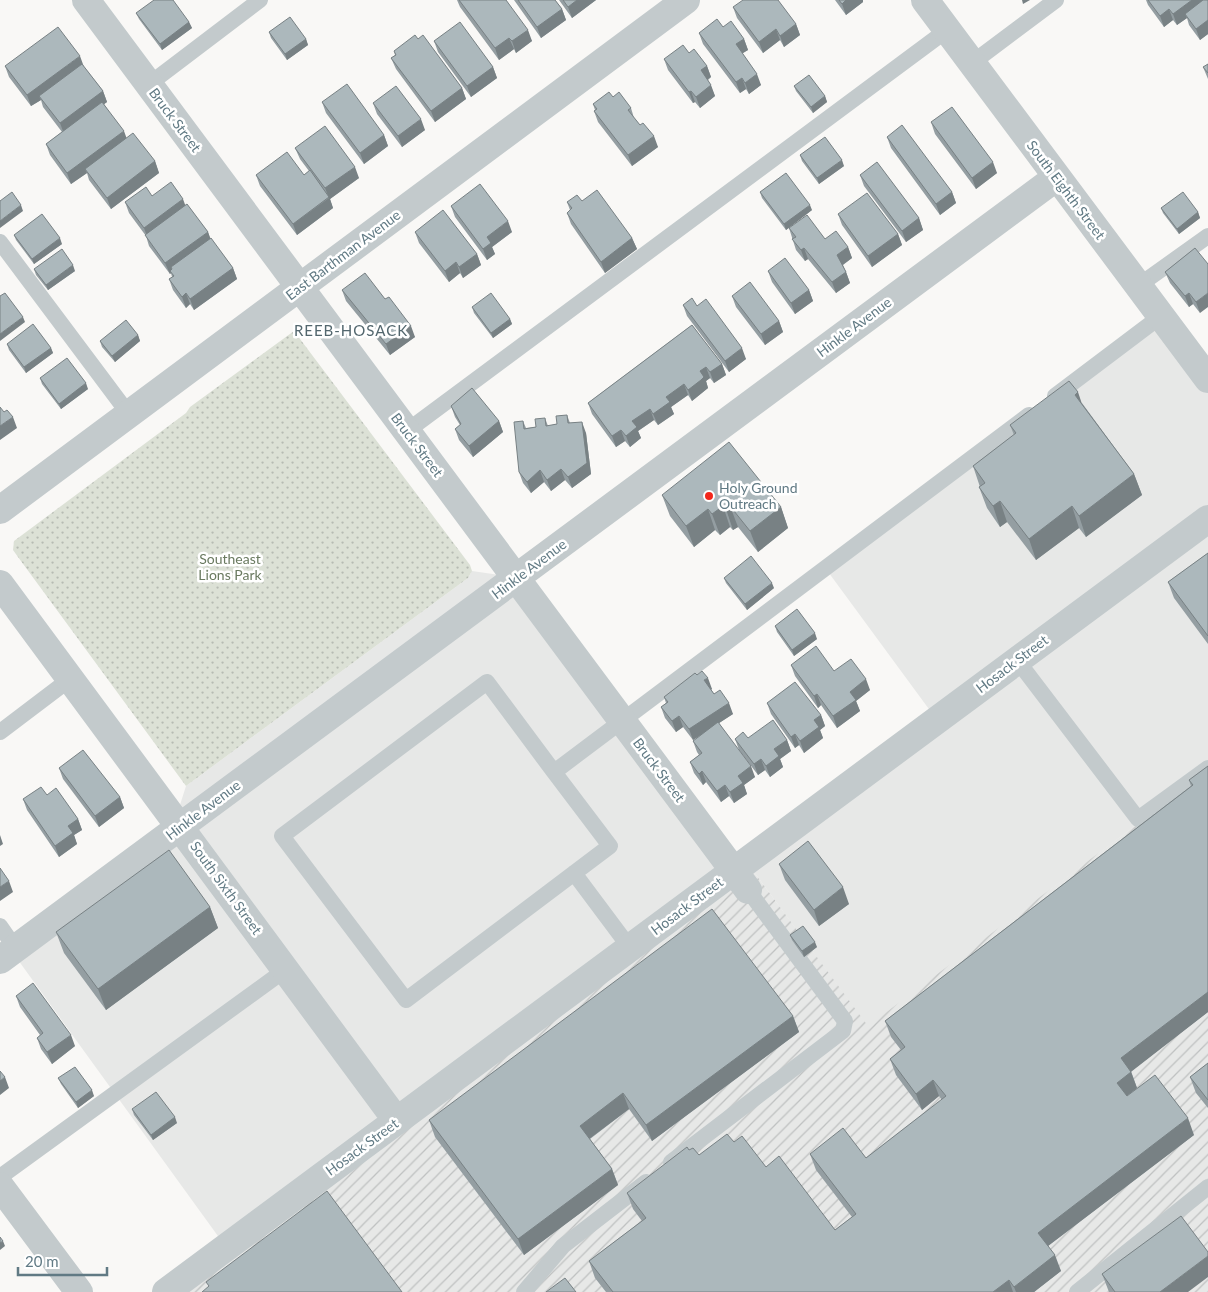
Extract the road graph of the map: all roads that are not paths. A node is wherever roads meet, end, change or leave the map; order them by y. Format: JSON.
{"nodes":[{"id":1,"x":86,"y":0,"type":"edge"},
{"id":2,"x":260,"y":0,"type":"edge"},
{"id":3,"x":686,"y":0,"type":"edge"},
{"id":4,"x":925,"y":0,"type":"edge"},
{"id":5,"x":1056,"y":0,"type":"edge"},
{"id":6,"x":947,"y":30,"type":"junction"},
{"id":7,"x":972,"y":63,"type":"junction"},
{"id":8,"x":148,"y":84,"type":"junction"},
{"id":9,"x":1057,"y":177,"type":"junction"},
{"id":10,"x":1208,"y":236,"type":"edge"},
{"id":11,"x":0,"y":242,"type":"edge"},
{"id":12,"x":1138,"y":286,"type":"junction"},
{"id":13,"x":299,"y":288,"type":"junction"},
{"id":14,"x":1161,"y":316,"type":"junction"},
{"id":15,"x":1208,"y":379,"type":"edge"},
{"id":16,"x":128,"y":413,"type":"junction"},
{"id":17,"x":406,"y":432,"type":"junction"},
{"id":18,"x":0,"y":510,"type":"edge"},
{"id":19,"x":1208,"y":519,"type":"edge"},
{"id":20,"x":516,"y":578,"type":"junction"},
{"id":21,"x":0,"y":584,"type":"edge"},
{"id":22,"x":1017,"y":660,"type":"junction"},
{"id":23,"x":70,"y":679,"type":"junction"},
{"id":24,"x":622,"y":721,"type":"junction"},
{"id":25,"x":0,"y":732,"type":"edge"},
{"id":26,"x":1208,"y":768,"type":"edge"},
{"id":27,"x":554,"y":772,"type":"junction"},
{"id":28,"x":180,"y":827,"type":"junction"},
{"id":29,"x":574,"y":873,"type":"junction"},
{"id":30,"x":741,"y":880,"type":"junction"},
{"id":31,"x":0,"y":926,"type":"edge"},
{"id":32,"x":630,"y":948,"type":"junction"},
{"id":33,"x":8,"y":955,"type":"edge"},
{"id":34,"x":285,"y":970,"type":"junction"},
{"id":35,"x":396,"y":1121,"type":"junction"},
{"id":36,"x":0,"y":1177,"type":"edge"},
{"id":37,"x":0,"y":1186,"type":"edge"},
{"id":38,"x":1208,"y":1187,"type":"edge"},
{"id":39,"x":79,"y":1292,"type":"edge"},
{"id":40,"x":166,"y":1292,"type":"edge"},
{"id":41,"x":524,"y":1292,"type":"edge"},
{"id":42,"x":1076,"y":1292,"type":"edge"}],
"edges":[{"from":1,"to":8,"type":"street","name":"Bruck Street"},
{"from":2,"to":8,"type":"lane"},
{"from":3,"to":13,"type":"street","name":"East Barthman Avenue"},
{"from":4,"to":6,"type":"street","name":"South Eighth Street"},
{"from":5,"to":7,"type":"lane"},
{"from":6,"to":7,"type":"street","name":"South Eighth Street"},
{"from":6,"to":17,"type":"lane"},
{"from":7,"to":9,"type":"street","name":"South Eighth Street"},
{"from":8,"to":13,"type":"street","name":"Bruck Street"},
{"from":9,"to":12,"type":"street","name":"South Eighth Street"},
{"from":9,"to":20,"type":"street","name":"Hinkle Avenue"},
{"from":10,"to":12,"type":"lane"},
{"from":11,"to":16,"type":"lane"},
{"from":12,"to":14,"type":"street","name":"South Eighth Street"},
{"from":13,"to":16,"type":"street","name":"East Barthman Avenue"},
{"from":13,"to":17,"type":"street","name":"Bruck Street"},
{"from":14,"to":15,"type":"street","name":"South Eighth Street"},
{"from":14,"to":24,"type":"lane"},
{"from":16,"to":18,"type":"street","name":"East Barthman Avenue"},
{"from":17,"to":20,"type":"street","name":"Bruck Street"},
{"from":19,"to":22,"type":"street","name":"Hosack Street"},
{"from":20,"to":24,"type":"street","name":"Bruck Street"},
{"from":20,"to":28,"type":"street","name":"Hinkle Avenue"},
{"from":21,"to":23,"type":"street","name":"South Sixth Street"},
{"from":22,"to":26,"type":"lane"},
{"from":22,"to":30,"type":"street","name":"Hosack Street"},
{"from":23,"to":25,"type":"lane"},
{"from":23,"to":28,"type":"street","name":"South Sixth Street"},
{"from":24,"to":27,"type":"lane"},
{"from":24,"to":30,"type":"street","name":"Bruck Street"},
{"from":27,"to":29,"type":"lane"},
{"from":27,"to":29,"type":"lane"},
{"from":28,"to":33,"type":"street","name":"Hinkle Avenue"},
{"from":28,"to":34,"type":"street","name":"South Sixth Street"},
{"from":29,"to":32,"type":"lane"},
{"from":30,"to":32,"type":"street","name":"Hosack Street"},
{"from":30,"to":41,"type":"lane"},
{"from":31,"to":33,"type":"lane"},
{"from":32,"to":35,"type":"street","name":"Hosack Street"},
{"from":34,"to":35,"type":"street","name":"South Sixth Street"},
{"from":34,"to":36,"type":"lane"},
{"from":35,"to":40,"type":"street","name":"Hosack Street"},
{"from":37,"to":39,"type":"street"},
{"from":38,"to":42,"type":"lane"}]}
